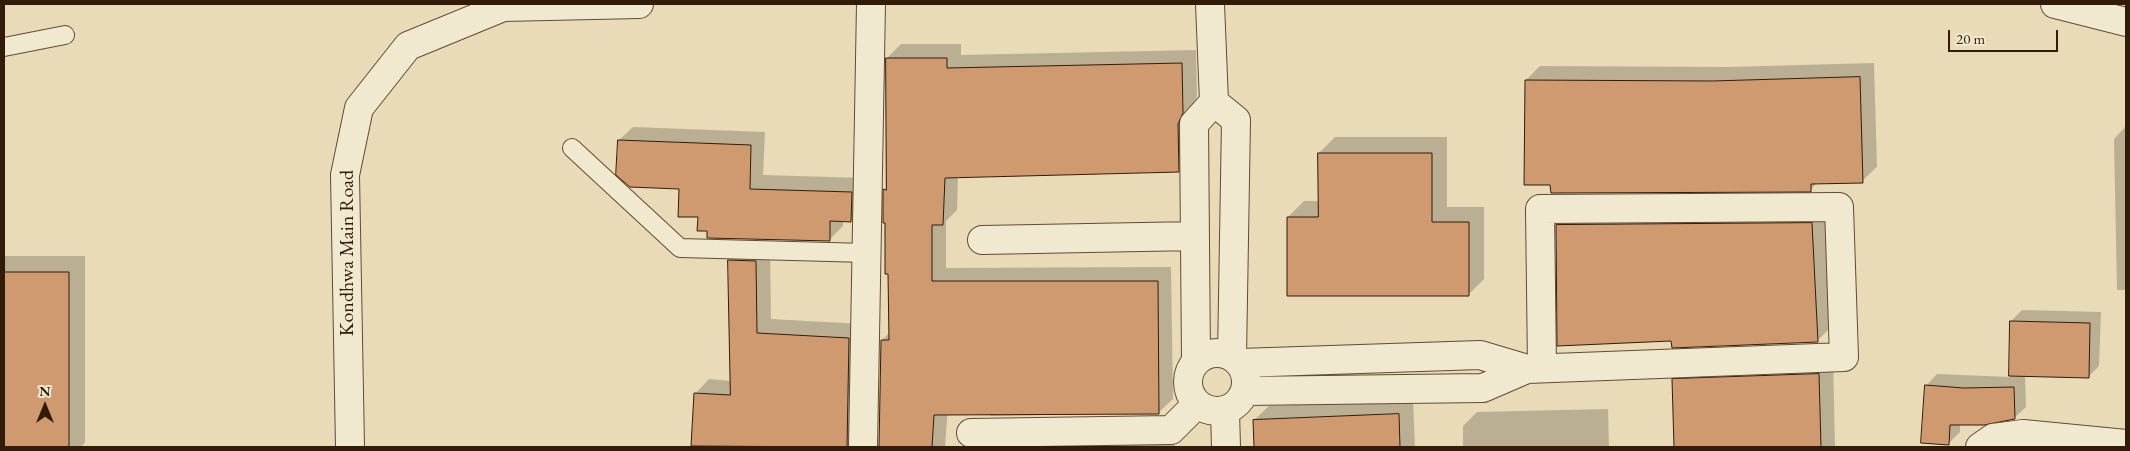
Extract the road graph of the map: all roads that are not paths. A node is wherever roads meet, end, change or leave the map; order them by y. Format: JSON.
{"nodes":[{"id":1,"x":639,"y":4,"type":"edge"},
{"id":2,"x":871,"y":4,"type":"edge"},
{"id":3,"x":1210,"y":4,"type":"edge"},
{"id":4,"x":2055,"y":4,"type":"edge"},
{"id":5,"x":502,"y":5,"type":"edge"},
{"id":6,"x":2126,"y":22,"type":"edge"},
{"id":7,"x":65,"y":35,"type":"dead end"},
{"id":8,"x":4,"y":47,"type":"edge"},
{"id":9,"x":1214,"y":102,"type":"junction"},
{"id":10,"x":572,"y":148,"type":"dead end"},
{"id":11,"x":1195,"y":236,"type":"junction"},
{"id":12,"x":982,"y":240,"type":"dead end"},
{"id":13,"x":867,"y":253,"type":"junction"},
{"id":14,"x":1480,"y":355,"type":"junction"},
{"id":15,"x":1236,"y":360,"type":"junction"},
{"id":16,"x":1196,"y":361,"type":"junction"},
{"id":17,"x":1534,"y":368,"type":"junction"},
{"id":18,"x":1483,"y":388,"type":"junction"},
{"id":19,"x":1245,"y":391,"type":"junction"},
{"id":20,"x":1197,"y":404,"type":"junction"},
{"id":21,"x":1225,"y":411,"type":"junction"},
{"id":22,"x":971,"y":433,"type":"dead end"},
{"id":23,"x":2126,"y":444,"type":"edge"},
{"id":24,"x":350,"y":447,"type":"edge"},
{"id":25,"x":863,"y":447,"type":"edge"},
{"id":26,"x":1226,"y":447,"type":"edge"},
{"id":27,"x":1980,"y":447,"type":"edge"}],
"edges":[{"from":1,"to":5,"type":"street","name":"Kondhwa Main Road"},
{"from":2,"to":13,"type":"street"},
{"from":3,"to":9,"type":"street"},
{"from":4,"to":6,"type":"street"},
{"from":5,"to":24,"type":"street","name":"Kondhwa Main Road"},
{"from":7,"to":8,"type":"lane"},
{"from":9,"to":11,"type":"street"},
{"from":9,"to":15,"type":"street"},
{"from":10,"to":13,"type":"lane"},
{"from":11,"to":12,"type":"street"},
{"from":11,"to":16,"type":"street"},
{"from":13,"to":25,"type":"street"},
{"from":14,"to":15,"type":"street"},
{"from":14,"to":17,"type":"street"},
{"from":14,"to":18,"type":"street"},
{"from":15,"to":16,"type":"street"},
{"from":15,"to":19,"type":"street"},
{"from":16,"to":20,"type":"street"},
{"from":17,"to":17,"type":"street"},
{"from":17,"to":18,"type":"street"},
{"from":18,"to":19,"type":"street"},
{"from":19,"to":21,"type":"street"},
{"from":20,"to":21,"type":"street"},
{"from":20,"to":22,"type":"street"},
{"from":21,"to":26,"type":"street"},
{"from":23,"to":27,"type":"street"}]}
